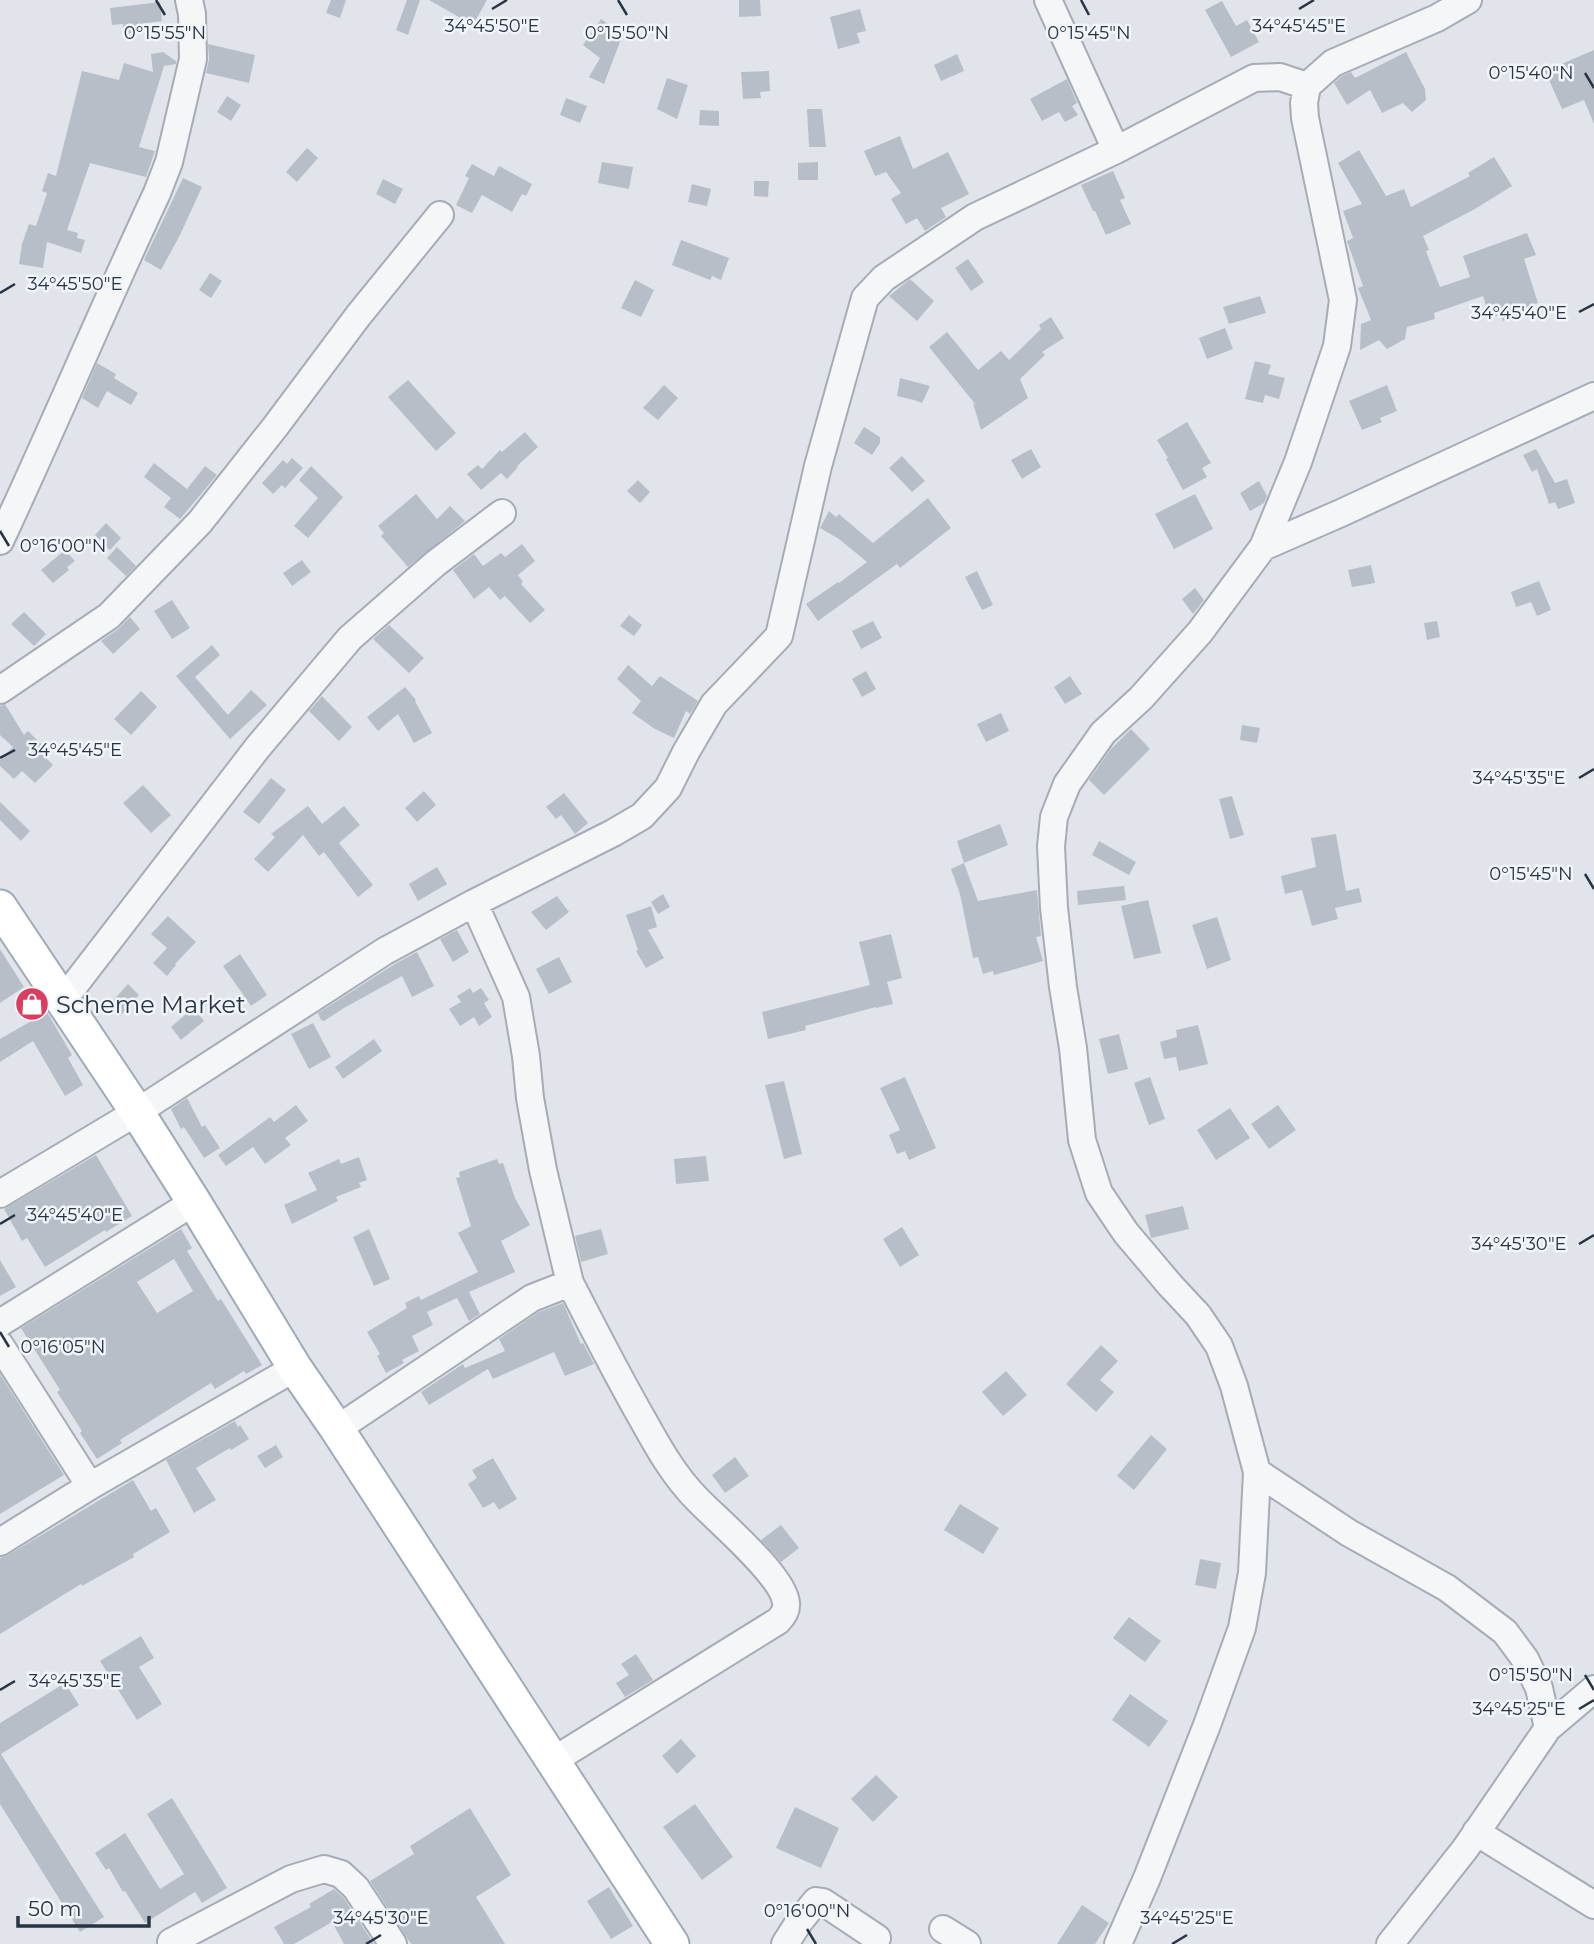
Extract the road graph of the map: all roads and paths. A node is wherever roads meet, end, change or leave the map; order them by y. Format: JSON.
{"nodes":[{"id":1,"x":189,"y":0,"type":"edge"},
{"id":2,"x":1048,"y":0,"type":"edge"},
{"id":3,"x":1468,"y":0,"type":"edge"},
{"id":4,"x":1433,"y":9,"type":"edge"},
{"id":5,"x":1307,"y":86,"type":"junction"},
{"id":6,"x":1116,"y":150,"type":"junction"},
{"id":7,"x":440,"y":215,"type":"dead end"},
{"id":8,"x":1594,"y":396,"type":"edge"},
{"id":9,"x":502,"y":513,"type":"dead end"},
{"id":10,"x":0,"y":541,"type":"edge"},
{"id":11,"x":1263,"y":547,"type":"junction"},
{"id":12,"x":0,"y":690,"type":"edge"},
{"id":13,"x":474,"y":903,"type":"junction"},
{"id":14,"x":0,"y":906,"type":"edge"},
{"id":15,"x":63,"y":1000,"type":"junction"},
{"id":16,"x":137,"y":1112,"type":"junction"},
{"id":17,"x":0,"y":1194,"type":"edge"},
{"id":18,"x":194,"y":1202,"type":"junction"},
{"id":19,"x":570,"y":1283,"type":"junction"},
{"id":20,"x":0,"y":1323,"type":"edge"},
{"id":21,"x":0,"y":1345,"type":"edge"},
{"id":22,"x":295,"y":1368,"type":"junction"},
{"id":23,"x":337,"y":1429,"type":"junction"},
{"id":24,"x":1257,"y":1472,"type":"junction"},
{"id":25,"x":90,"y":1486,"type":"junction"},
{"id":26,"x":0,"y":1542,"type":"edge"},
{"id":27,"x":1594,"y":1689,"type":"edge"},
{"id":28,"x":1548,"y":1728,"type":"junction"},
{"id":29,"x":554,"y":1760,"type":"junction"},
{"id":30,"x":1476,"y":1832,"type":"junction"},
{"id":31,"x":1594,"y":1905,"type":"edge"},
{"id":32,"x":943,"y":1929,"type":"dead end"},
{"id":33,"x":877,"y":1938,"type":"dead end"},
{"id":34,"x":172,"y":1942,"type":"dead end"},
{"id":35,"x":393,"y":1944,"type":"edge"},
{"id":36,"x":672,"y":1944,"type":"edge"},
{"id":37,"x":785,"y":1944,"type":"edge"},
{"id":38,"x":967,"y":1944,"type":"edge"},
{"id":39,"x":1118,"y":1944,"type":"edge"},
{"id":40,"x":1390,"y":1944,"type":"edge"}],
"edges":[{"from":1,"to":10,"type":"street"},
{"from":2,"to":6,"type":"street"},
{"from":3,"to":4,"type":"street"},
{"from":4,"to":5,"type":"street"},
{"from":5,"to":6,"type":"street"},
{"from":5,"to":11,"type":"street"},
{"from":6,"to":13,"type":"street"},
{"from":7,"to":12,"type":"street"},
{"from":8,"to":11,"type":"street"},
{"from":9,"to":15,"type":"street"},
{"from":11,"to":24,"type":"street"},
{"from":13,"to":16,"type":"street"},
{"from":13,"to":19,"type":"street"},
{"from":14,"to":15,"type":"main road"},
{"from":15,"to":16,"type":"main road"},
{"from":16,"to":17,"type":"street"},
{"from":16,"to":18,"type":"main road"},
{"from":18,"to":20,"type":"street"},
{"from":18,"to":22,"type":"main road"},
{"from":19,"to":23,"type":"street"},
{"from":19,"to":29,"type":"street"},
{"from":21,"to":25,"type":"street"},
{"from":22,"to":23,"type":"main road"},
{"from":22,"to":25,"type":"street"},
{"from":23,"to":29,"type":"main road"},
{"from":24,"to":28,"type":"street"},
{"from":24,"to":39,"type":"street"},
{"from":25,"to":26,"type":"street"},
{"from":27,"to":28,"type":"street"},
{"from":28,"to":30,"type":"street"},
{"from":29,"to":36,"type":"main road"},
{"from":30,"to":31,"type":"street"},
{"from":30,"to":40,"type":"street"},
{"from":32,"to":38,"type":"street"},
{"from":33,"to":37,"type":"street"},
{"from":34,"to":35,"type":"street"}]}
